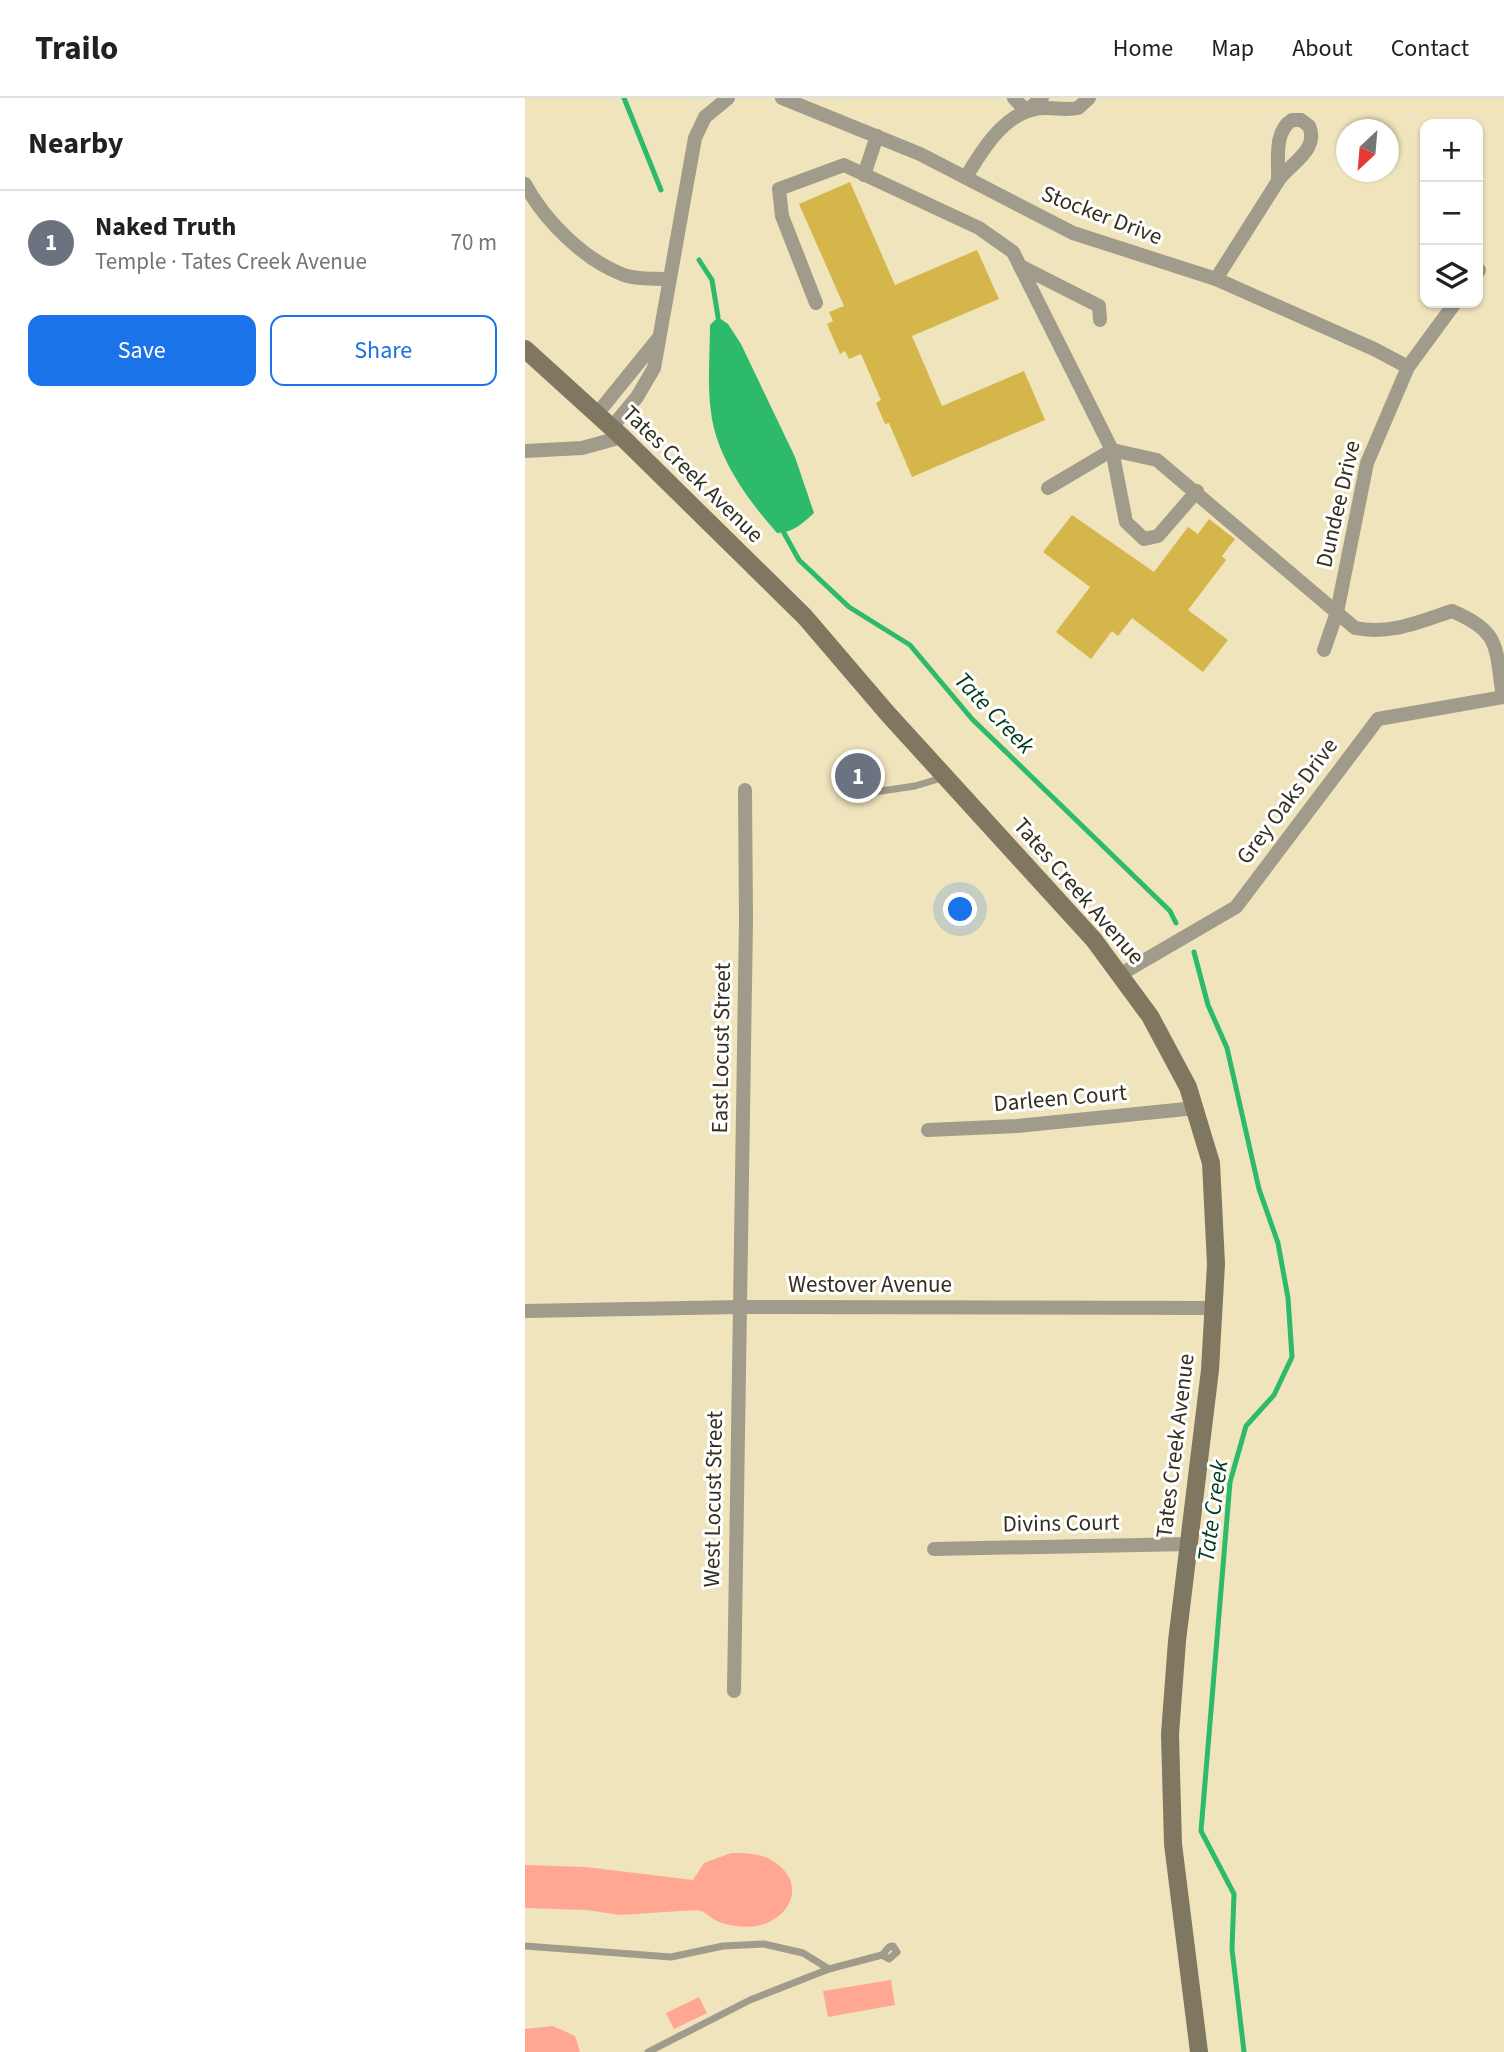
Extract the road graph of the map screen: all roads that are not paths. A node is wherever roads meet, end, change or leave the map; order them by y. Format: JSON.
{"nodes":[{"id":1,"x":728,"y":98,"type":"edge"},
{"id":2,"x":782,"y":98,"type":"edge"},
{"id":3,"x":1014,"y":98,"type":"edge"},
{"id":4,"x":1042,"y":98,"type":"edge"},
{"id":5,"x":1089,"y":98,"type":"edge"},
{"id":6,"x":1026,"y":111,"type":"junction"},
{"id":7,"x":877,"y":136,"type":"junction"},
{"id":8,"x":864,"y":175,"type":"junction"},
{"id":9,"x":966,"y":177,"type":"junction"},
{"id":10,"x":1278,"y":181,"type":"dead end"},
{"id":11,"x":525,"y":184,"type":"edge"},
{"id":12,"x":1020,"y":266,"type":"junction"},
{"id":13,"x":667,"y":279,"type":"junction"},
{"id":14,"x":1216,"y":279,"type":"junction"},
{"id":15,"x":816,"y":303,"type":"dead end"},
{"id":16,"x":1451,"y":308,"type":"edge"},
{"id":17,"x":1100,"y":320,"type":"dead end"},
{"id":18,"x":659,"y":336,"type":"junction"},
{"id":19,"x":525,"y":349,"type":"edge"},
{"id":20,"x":1408,"y":368,"type":"junction"},
{"id":21,"x":597,"y":414,"type":"junction"},
{"id":22,"x":617,"y":432,"type":"junction"},
{"id":23,"x":1112,"y":450,"type":"junction"},
{"id":24,"x":525,"y":452,"type":"edge"},
{"id":25,"x":1048,"y":488,"type":"dead end"},
{"id":26,"x":1197,"y":491,"type":"junction"},
{"id":27,"x":1337,"y":612,"type":"junction"},
{"id":28,"x":1324,"y":650,"type":"dead end"},
{"id":29,"x":1503,"y":697,"type":"edge"},
{"id":30,"x":946,"y":777,"type":"junction"},
{"id":31,"x":745,"y":790,"type":"dead end"},
{"id":32,"x":861,"y":794,"type":"dead end"},
{"id":33,"x":1121,"y":974,"type":"junction"},
{"id":34,"x":1196,"y":1108,"type":"junction"},
{"id":35,"x":928,"y":1130,"type":"dead end"},
{"id":36,"x":739,"y":1307,"type":"junction"},
{"id":37,"x":1215,"y":1308,"type":"junction"},
{"id":38,"x":525,"y":1311,"type":"edge"},
{"id":39,"x":1189,"y":1544,"type":"junction"},
{"id":40,"x":934,"y":1549,"type":"dead end"},
{"id":41,"x":734,"y":1692,"type":"dead end"},
{"id":42,"x":525,"y":1946,"type":"edge"},
{"id":43,"x":882,"y":1955,"type":"dead end"},
{"id":44,"x":829,"y":1969,"type":"junction"},
{"id":45,"x":648,"y":2052,"type":"edge"},
{"id":46,"x":1199,"y":2052,"type":"edge"}],
"edges":[{"from":1,"to":13,"type":"street"},
{"from":2,"to":7,"type":"street","name":"Stocker Drive"},
{"from":3,"to":6,"type":"street"},
{"from":4,"to":6,"type":"street"},
{"from":5,"to":6,"type":"street"},
{"from":6,"to":9,"type":"street"},
{"from":7,"to":8,"type":"street"},
{"from":7,"to":9,"type":"street","name":"Stocker Drive"},
{"from":8,"to":12,"type":"street"},
{"from":8,"to":15,"type":"street"},
{"from":9,"to":14,"type":"street","name":"Stocker Drive"},
{"from":10,"to":14,"type":"street"},
{"from":11,"to":13,"type":"street"},
{"from":12,"to":17,"type":"street"},
{"from":12,"to":23,"type":"street"},
{"from":13,"to":18,"type":"street"},
{"from":14,"to":20,"type":"street","name":"Stocker Drive"},
{"from":16,"to":20,"type":"street","name":"Dundee Drive"},
{"from":18,"to":21,"type":"street"},
{"from":18,"to":22,"type":"street"},
{"from":19,"to":21,"type":"main road","name":"Tates Creek Avenue"},
{"from":20,"to":27,"type":"street","name":"Dundee Drive"},
{"from":21,"to":22,"type":"main road","name":"Tates Creek Avenue"},
{"from":22,"to":24,"type":"street"},
{"from":22,"to":30,"type":"main road","name":"Tates Creek Avenue"},
{"from":23,"to":25,"type":"street"},
{"from":23,"to":26,"type":"street"},
{"from":23,"to":26,"type":"street"},
{"from":26,"to":27,"type":"street"},
{"from":27,"to":28,"type":"street","name":"Dundee Drive"},
{"from":27,"to":29,"type":"street"},
{"from":29,"to":33,"type":"street","name":"Grey Oaks Drive"},
{"from":30,"to":32,"type":"lane"},
{"from":30,"to":33,"type":"main road","name":"Tates Creek Avenue"},
{"from":31,"to":36,"type":"street","name":"East Locust Street"},
{"from":33,"to":34,"type":"main road","name":"Tates Creek Avenue"},
{"from":34,"to":35,"type":"street","name":"Darleen Court"},
{"from":34,"to":37,"type":"main road","name":"Tates Creek Avenue"},
{"from":36,"to":37,"type":"street","name":"Westover Avenue"},
{"from":36,"to":38,"type":"street","name":"Westover Avenue"},
{"from":36,"to":41,"type":"street","name":"West Locust Street"},
{"from":37,"to":39,"type":"main road","name":"Tates Creek Avenue"},
{"from":39,"to":40,"type":"street","name":"Divins Court"},
{"from":39,"to":46,"type":"main road","name":"Tates Creek Avenue"},
{"from":42,"to":44,"type":"lane"},
{"from":43,"to":44,"type":"lane"},
{"from":44,"to":45,"type":"lane"}]}
